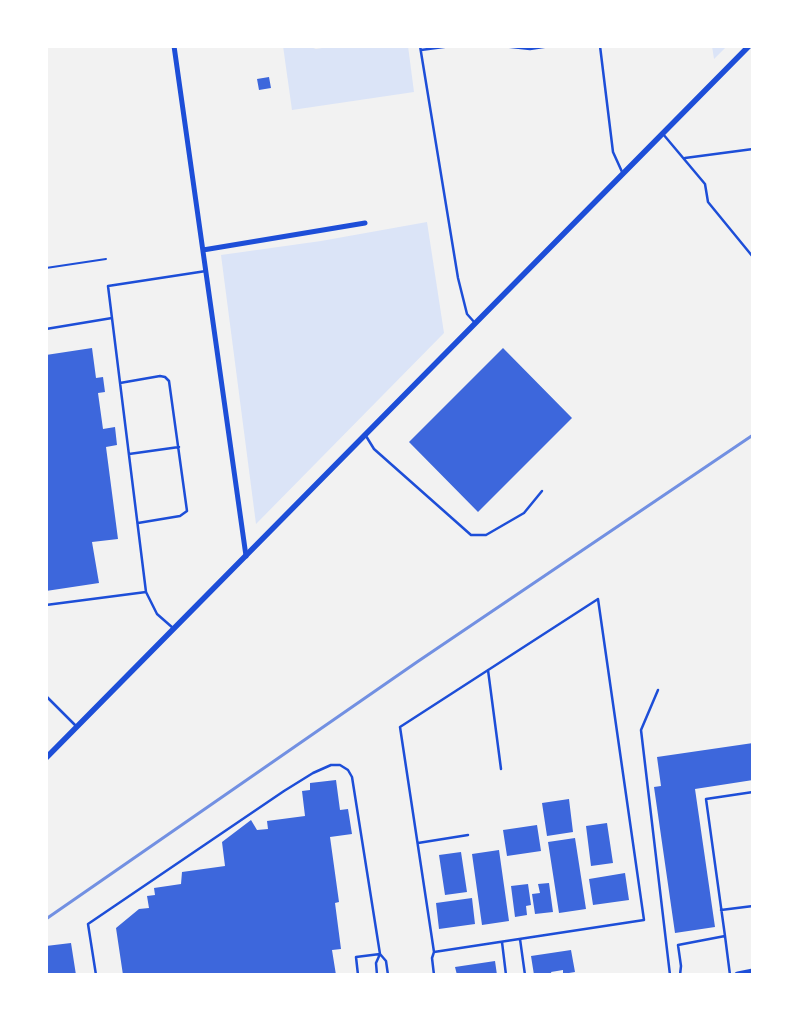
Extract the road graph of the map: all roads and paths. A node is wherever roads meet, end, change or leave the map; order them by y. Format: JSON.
{"nodes":[{"id":1,"x":174,"y":46,"type":"edge"},
{"id":2,"x":450,"y":46,"type":"edge"},
{"id":3,"x":502,"y":46,"type":"edge"},
{"id":4,"x":550,"y":46,"type":"edge"},
{"id":5,"x":600,"y":46,"type":"edge"},
{"id":6,"x":749,"y":46,"type":"edge"},
{"id":7,"x":421,"y":48,"type":"edge"},
{"id":8,"x":662,"y":133,"type":"junction"},
{"id":9,"x":753,"y":149,"type":"edge"},
{"id":10,"x":684,"y":158,"type":"junction"},
{"id":11,"x":622,"y":174,"type":"junction"},
{"id":12,"x":365,"y":223,"type":"dead end"},
{"id":13,"x":203,"y":250,"type":"junction"},
{"id":14,"x":753,"y":257,"type":"edge"},
{"id":15,"x":106,"y":260,"type":"dead end"},
{"id":16,"x":46,"y":268,"type":"edge"},
{"id":17,"x":206,"y":271,"type":"junction"},
{"id":18,"x":112,"y":318,"type":"junction"},
{"id":19,"x":476,"y":324,"type":"junction"},
{"id":20,"x":46,"y":329,"type":"edge"},
{"id":21,"x":120,"y":383,"type":"junction"},
{"id":22,"x":366,"y":436,"type":"junction"},
{"id":23,"x":179,"y":447,"type":"junction"},
{"id":24,"x":129,"y":454,"type":"junction"},
{"id":25,"x":542,"y":491,"type":"dead end"},
{"id":26,"x":138,"y":523,"type":"junction"},
{"id":27,"x":246,"y":556,"type":"junction"},
{"id":28,"x":146,"y":592,"type":"junction"},
{"id":29,"x":46,"y":605,"type":"edge"},
{"id":30,"x":174,"y":629,"type":"junction"},
{"id":31,"x":488,"y":670,"type":"junction"},
{"id":32,"x":658,"y":690,"type":"dead end"},
{"id":33,"x":46,"y":696,"type":"edge"},
{"id":34,"x":77,"y":728,"type":"junction"},
{"id":35,"x":46,"y":758,"type":"edge"},
{"id":36,"x":501,"y":769,"type":"dead end"},
{"id":37,"x":753,"y":792,"type":"edge"},
{"id":38,"x":468,"y":835,"type":"dead end"},
{"id":39,"x":418,"y":843,"type":"junction"},
{"id":40,"x":753,"y":906,"type":"edge"},
{"id":41,"x":721,"y":910,"type":"junction"},
{"id":42,"x":725,"y":936,"type":"junction"},
{"id":43,"x":520,"y":939,"type":"junction"},
{"id":44,"x":502,"y":942,"type":"junction"},
{"id":45,"x":434,"y":952,"type":"junction"},
{"id":46,"x":380,"y":954,"type":"junction"},
{"id":47,"x":753,"y":972,"type":"edge"},
{"id":48,"x":96,"y":975,"type":"edge"},
{"id":49,"x":358,"y":975,"type":"edge"},
{"id":50,"x":377,"y":975,"type":"edge"},
{"id":51,"x":388,"y":975,"type":"edge"},
{"id":52,"x":434,"y":975,"type":"edge"},
{"id":53,"x":506,"y":975,"type":"edge"},
{"id":54,"x":525,"y":975,"type":"edge"},
{"id":55,"x":670,"y":975,"type":"edge"},
{"id":56,"x":680,"y":975,"type":"edge"},
{"id":57,"x":730,"y":975,"type":"edge"},
{"id":58,"x":738,"y":975,"type":"edge"}],
"edges":[{"from":1,"to":13,"type":"street"},
{"from":2,"to":7,"type":"lane"},
{"from":3,"to":4,"type":"lane"},
{"from":5,"to":11,"type":"lane"},
{"from":6,"to":8,"type":"street"},
{"from":7,"to":19,"type":"lane"},
{"from":8,"to":10,"type":"lane"},
{"from":8,"to":11,"type":"street"},
{"from":9,"to":10,"type":"lane"},
{"from":10,"to":14,"type":"lane"},
{"from":11,"to":19,"type":"street"},
{"from":12,"to":13,"type":"street"},
{"from":13,"to":17,"type":"street"},
{"from":15,"to":16,"type":"path"},
{"from":17,"to":18,"type":"lane"},
{"from":17,"to":27,"type":"street"},
{"from":18,"to":20,"type":"lane"},
{"from":18,"to":21,"type":"lane"},
{"from":19,"to":22,"type":"street"},
{"from":21,"to":23,"type":"lane"},
{"from":21,"to":24,"type":"lane"},
{"from":22,"to":25,"type":"lane"},
{"from":22,"to":27,"type":"street"},
{"from":23,"to":24,"type":"lane"},
{"from":23,"to":26,"type":"lane"},
{"from":24,"to":26,"type":"lane"},
{"from":26,"to":28,"type":"lane"},
{"from":27,"to":30,"type":"street"},
{"from":28,"to":29,"type":"lane"},
{"from":28,"to":30,"type":"lane"},
{"from":30,"to":34,"type":"street"},
{"from":31,"to":36,"type":"lane"},
{"from":31,"to":39,"type":"lane"},
{"from":31,"to":43,"type":"lane"},
{"from":32,"to":55,"type":"lane"},
{"from":33,"to":34,"type":"lane"},
{"from":34,"to":35,"type":"street"},
{"from":37,"to":41,"type":"lane"},
{"from":38,"to":39,"type":"lane"},
{"from":39,"to":45,"type":"lane"},
{"from":40,"to":41,"type":"lane"},
{"from":41,"to":42,"type":"lane"},
{"from":42,"to":56,"type":"lane"},
{"from":42,"to":57,"type":"lane"},
{"from":43,"to":44,"type":"lane"},
{"from":43,"to":54,"type":"lane"},
{"from":44,"to":45,"type":"lane"},
{"from":44,"to":53,"type":"lane"},
{"from":45,"to":52,"type":"lane"},
{"from":46,"to":48,"type":"lane"},
{"from":46,"to":49,"type":"lane"},
{"from":46,"to":50,"type":"lane"},
{"from":46,"to":51,"type":"lane"},
{"from":47,"to":58,"type":"main road"}]}
